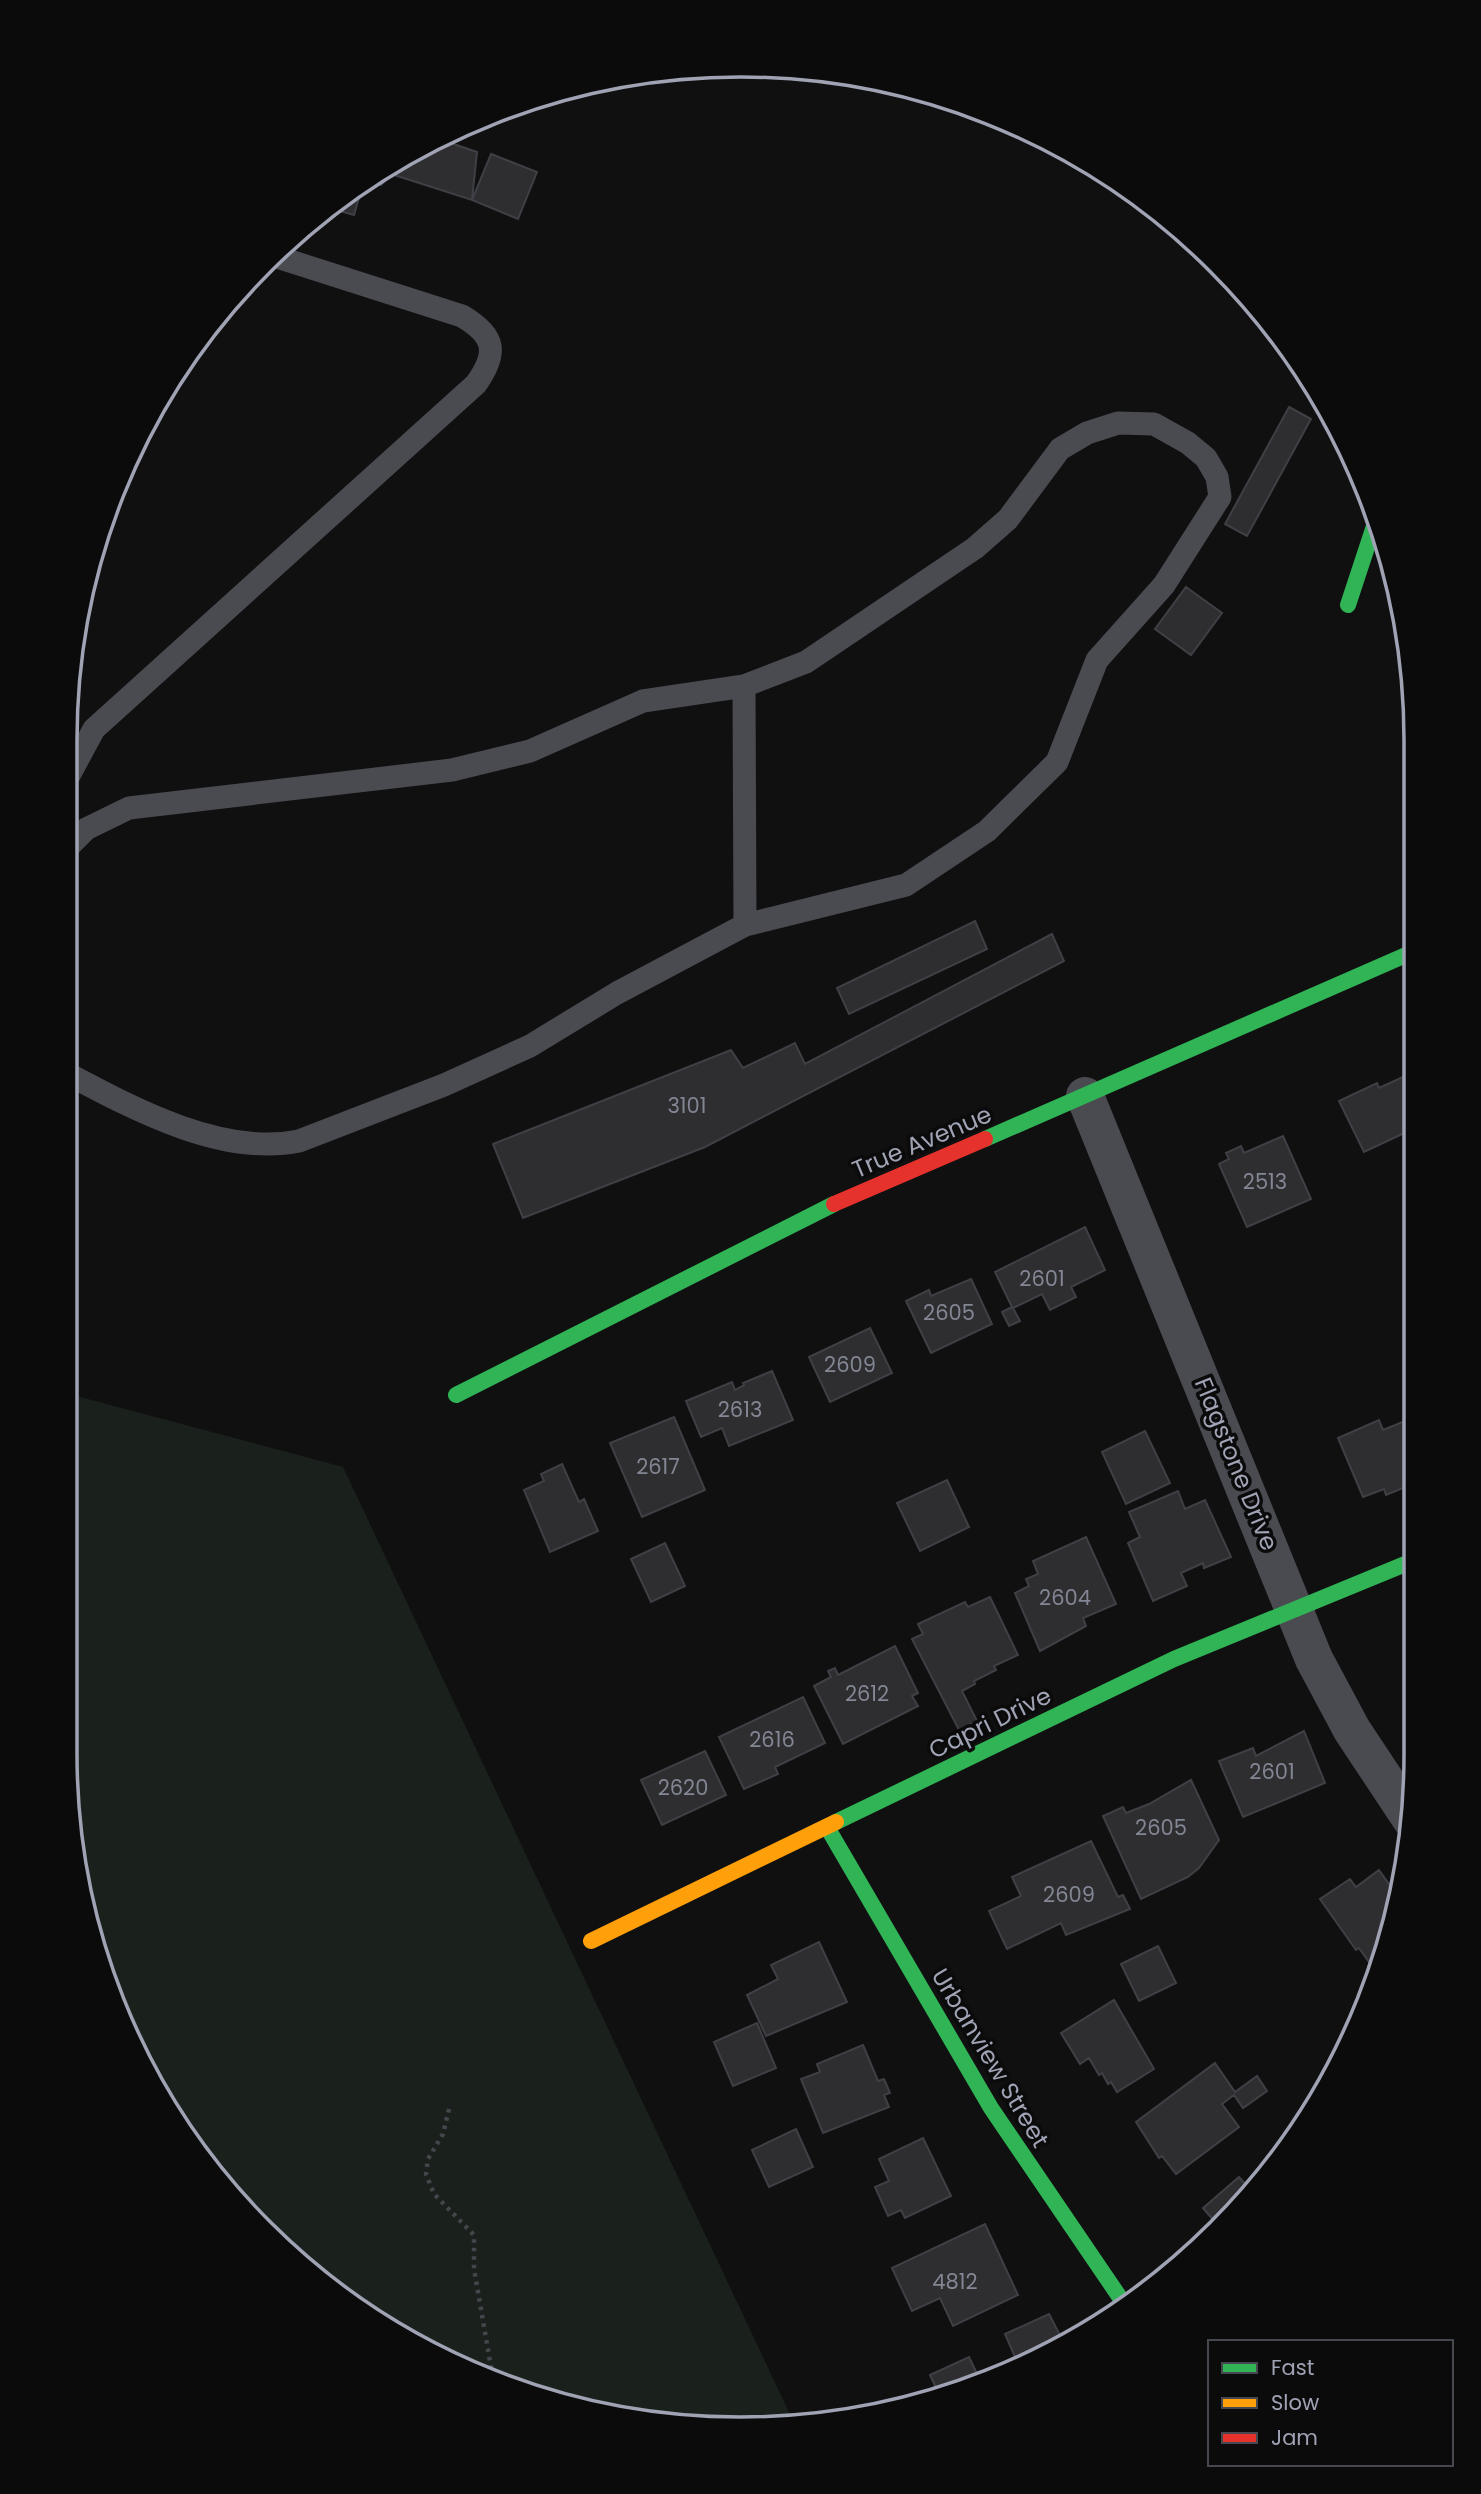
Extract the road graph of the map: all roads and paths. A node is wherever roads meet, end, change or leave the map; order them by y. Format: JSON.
{"nodes":[{"id":1,"x":283,"y":260,"type":"edge"},
{"id":2,"x":1371,"y":535,"type":"edge"},
{"id":3,"x":1348,"y":605,"type":"dead end"},
{"id":4,"x":744,"y":686,"type":"junction"},
{"id":5,"x":77,"y":761,"type":"edge"},
{"id":6,"x":77,"y":838,"type":"edge"},
{"id":7,"x":745,"y":925,"type":"junction"},
{"id":8,"x":1404,"y":956,"type":"edge"},
{"id":9,"x":77,"y":1079,"type":"edge"},
{"id":10,"x":1085,"y":1096,"type":"junction"},
{"id":11,"x":456,"y":1395,"type":"dead end"},
{"id":12,"x":1404,"y":1564,"type":"edge"},
{"id":13,"x":1295,"y":1608,"type":"junction"},
{"id":14,"x":1402,"y":1805,"type":"edge"},
{"id":15,"x":827,"y":1827,"type":"junction"},
{"id":16,"x":591,"y":1941,"type":"dead end"},
{"id":17,"x":449,"y":2109,"type":"dead end"},
{"id":18,"x":1119,"y":2298,"type":"edge"},
{"id":19,"x":491,"y":2368,"type":"edge"}],
"edges":[{"from":1,"to":5,"type":"lane"},
{"from":2,"to":3,"type":"street"},
{"from":4,"to":6,"type":"lane"},
{"from":4,"to":7,"type":"lane"},
{"from":4,"to":7,"type":"lane"},
{"from":7,"to":9,"type":"lane"},
{"from":8,"to":10,"type":"street","name":"True Avenue"},
{"from":10,"to":11,"type":"street","name":"True Avenue"},
{"from":10,"to":13,"type":"street","name":"Flagstone Drive"},
{"from":12,"to":13,"type":"street","name":"Capri Drive"},
{"from":13,"to":14,"type":"street","name":"Flagstone Drive"},
{"from":13,"to":15,"type":"street","name":"Capri Drive"},
{"from":15,"to":16,"type":"street","name":"Capri Drive"},
{"from":15,"to":18,"type":"street","name":"Urbanview Street"},
{"from":17,"to":19,"type":"path"}]}
